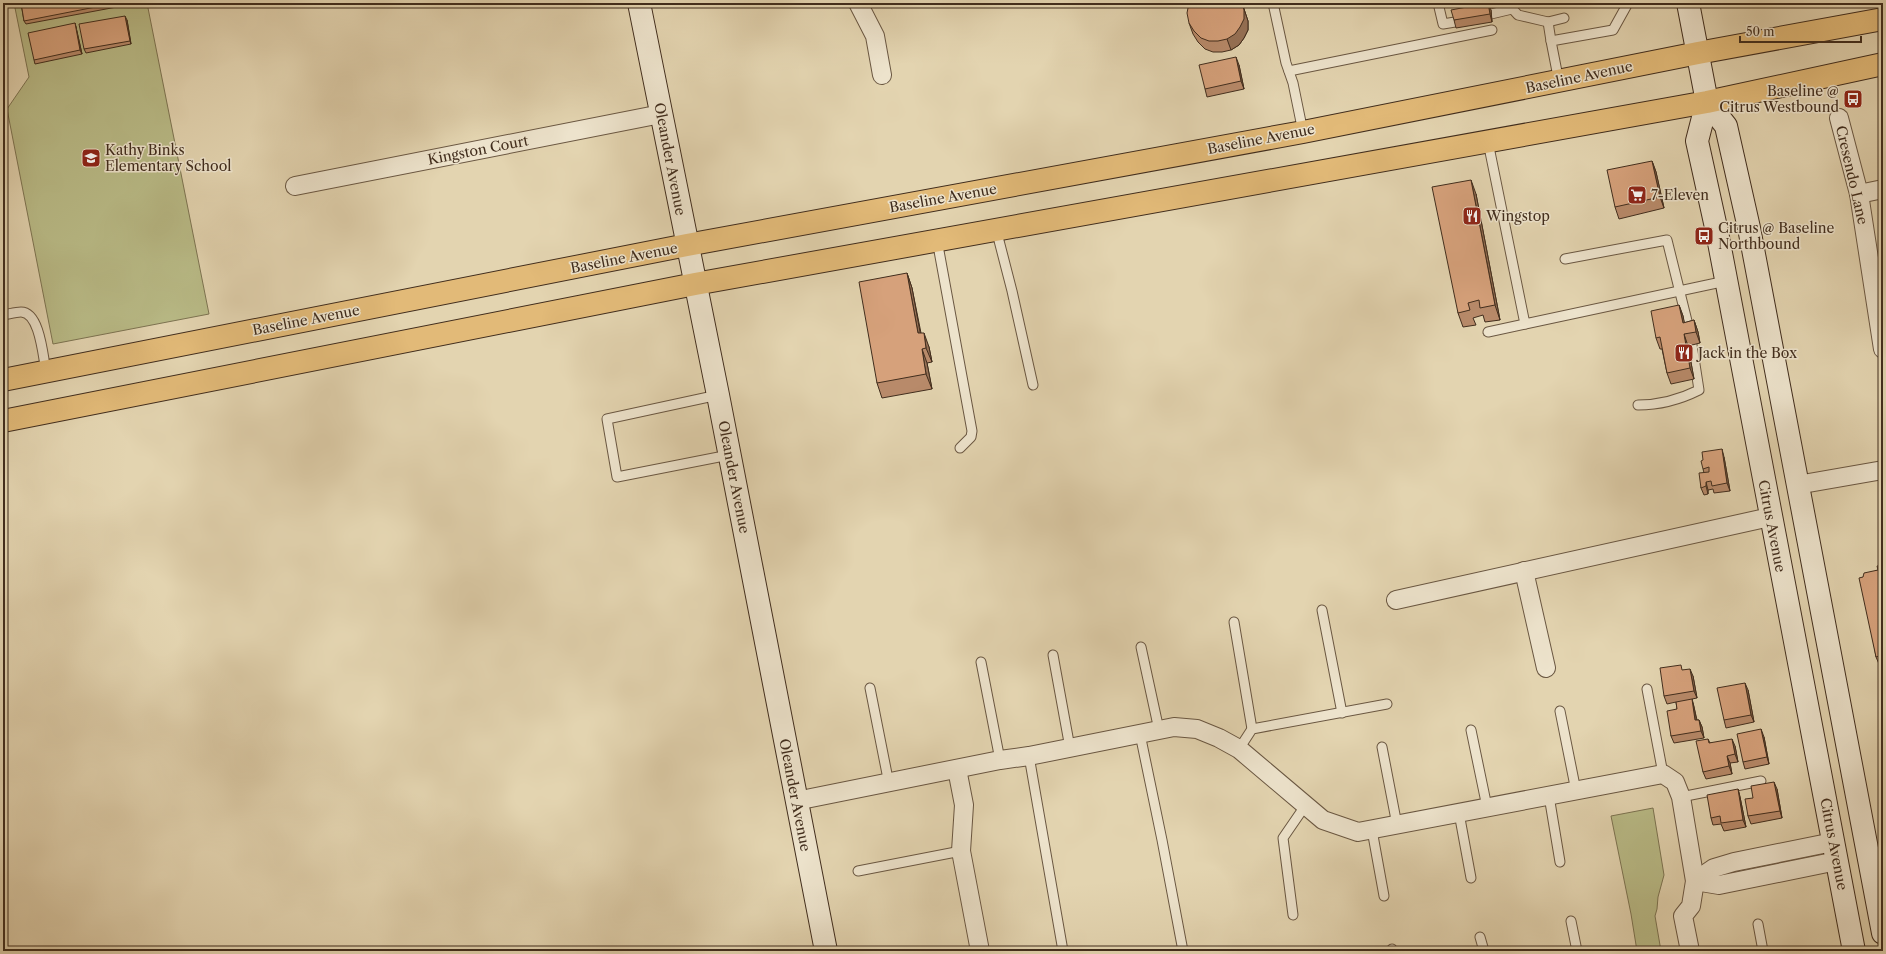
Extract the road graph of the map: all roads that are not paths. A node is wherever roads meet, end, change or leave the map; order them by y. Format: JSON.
{"nodes":[{"id":1,"x":639,"y":3,"type":"edge"},
{"id":2,"x":858,"y":3,"type":"edge"},
{"id":3,"x":1273,"y":3,"type":"edge"},
{"id":4,"x":1438,"y":3,"type":"edge"},
{"id":5,"x":1628,"y":3,"type":"edge"},
{"id":6,"x":1688,"y":3,"type":"edge"},
{"id":7,"x":1510,"y":6,"type":"edge"},
{"id":8,"x":1492,"y":14,"type":"dead end"},
{"id":9,"x":1564,"y":18,"type":"dead end"},
{"id":10,"x":1883,"y":19,"type":"edge"},
{"id":11,"x":1455,"y":22,"type":"edge"},
{"id":12,"x":1548,"y":22,"type":"junction"},
{"id":13,"x":1492,"y":30,"type":"dead end"},
{"id":14,"x":1551,"y":41,"type":"junction"},
{"id":15,"x":1698,"y":53,"type":"junction"},
{"id":16,"x":1883,"y":64,"type":"edge"},
{"id":17,"x":1289,"y":71,"type":"junction"},
{"id":18,"x":882,"y":75,"type":"dead end"},
{"id":19,"x":1559,"y":82,"type":"junction"},
{"id":20,"x":1707,"y":102,"type":"junction"},
{"id":21,"x":661,"y":114,"type":"junction"},
{"id":22,"x":1839,"y":118,"type":"dead end"},
{"id":23,"x":1303,"y":132,"type":"junction"},
{"id":24,"x":1488,"y":142,"type":"junction"},
{"id":25,"x":295,"y":186,"type":"dead end"},
{"id":26,"x":1883,"y":189,"type":"edge"},
{"id":27,"x":1859,"y":194,"type":"junction"},
{"id":28,"x":996,"y":229,"type":"junction"},
{"id":29,"x":937,"y":240,"type":"junction"},
{"id":30,"x":687,"y":245,"type":"junction"},
{"id":31,"x":1565,"y":259,"type":"dead end"},
{"id":32,"x":1726,"y":281,"type":"junction"},
{"id":33,"x":695,"y":284,"type":"junction"},
{"id":34,"x":1680,"y":292,"type":"junction"},
{"id":35,"x":3,"y":315,"type":"edge"},
{"id":36,"x":1525,"y":324,"type":"junction"},
{"id":37,"x":1488,"y":332,"type":"dead end"},
{"id":38,"x":1690,"y":333,"type":"edge"},
{"id":39,"x":1692,"y":345,"type":"edge"},
{"id":40,"x":1883,"y":349,"type":"edge"},
{"id":41,"x":46,"y":371,"type":"junction"},
{"id":42,"x":3,"y":380,"type":"edge"},
{"id":43,"x":1033,"y":385,"type":"dead end"},
{"id":44,"x":718,"y":395,"type":"junction"},
{"id":45,"x":1638,"y":405,"type":"dead end"},
{"id":46,"x":3,"y":421,"type":"edge"},
{"id":47,"x":960,"y":448,"type":"dead end"},
{"id":48,"x":729,"y":455,"type":"junction"},
{"id":49,"x":1883,"y":470,"type":"edge"},
{"id":50,"x":1797,"y":485,"type":"junction"},
{"id":51,"x":1770,"y":517,"type":"junction"},
{"id":52,"x":1524,"y":571,"type":"junction"},
{"id":53,"x":1396,"y":600,"type":"dead end"},
{"id":54,"x":1322,"y":610,"type":"dead end"},
{"id":55,"x":1234,"y":622,"type":"dead end"},
{"id":56,"x":1141,"y":647,"type":"dead end"},
{"id":57,"x":1053,"y":655,"type":"dead end"},
{"id":58,"x":981,"y":662,"type":"dead end"},
{"id":59,"x":1546,"y":668,"type":"dead end"},
{"id":60,"x":870,"y":688,"type":"dead end"},
{"id":61,"x":1647,"y":689,"type":"dead end"},
{"id":62,"x":1387,"y":704,"type":"dead end"},
{"id":63,"x":1560,"y":711,"type":"dead end"},
{"id":64,"x":1342,"y":713,"type":"junction"},
{"id":65,"x":1252,"y":729,"type":"junction"},
{"id":66,"x":1159,"y":730,"type":"junction"},
{"id":67,"x":1471,"y":730,"type":"dead end"},
{"id":68,"x":1140,"y":734,"type":"junction"},
{"id":69,"x":1382,"y":747,"type":"dead end"},
{"id":70,"x":1070,"y":748,"type":"junction"},
{"id":71,"x":1239,"y":749,"type":"junction"},
{"id":72,"x":1029,"y":756,"type":"junction"},
{"id":73,"x":1000,"y":760,"type":"junction"},
{"id":74,"x":957,"y":768,"type":"junction"},
{"id":75,"x":1663,"y":774,"type":"junction"},
{"id":76,"x":1761,"y":781,"type":"dead end"},
{"id":77,"x":889,"y":784,"type":"junction"},
{"id":78,"x":1576,"y":791,"type":"junction"},
{"id":79,"x":1549,"y":796,"type":"junction"},
{"id":80,"x":1681,"y":797,"type":"junction"},
{"id":81,"x":796,"y":801,"type":"junction"},
{"id":82,"x":1305,"y":806,"type":"junction"},
{"id":83,"x":1487,"y":808,"type":"junction"},
{"id":84,"x":1459,"y":813,"type":"junction"},
{"id":85,"x":1397,"y":825,"type":"junction"},
{"id":86,"x":1372,"y":830,"type":"junction"},
{"id":87,"x":961,"y":851,"type":"junction"},
{"id":88,"x":1835,"y":852,"type":"junction"},
{"id":89,"x":1560,"y":862,"type":"dead end"},
{"id":90,"x":858,"y":871,"type":"dead end"},
{"id":91,"x":1877,"y":871,"type":"edge"},
{"id":92,"x":1471,"y":878,"type":"dead end"},
{"id":93,"x":1695,"y":881,"type":"junction"},
{"id":94,"x":1384,"y":896,"type":"dead end"},
{"id":95,"x":1293,"y":915,"type":"dead end"},
{"id":96,"x":1571,"y":921,"type":"dead end"},
{"id":97,"x":1758,"y":924,"type":"dead end"},
{"id":98,"x":1883,"y":933,"type":"edge"},
{"id":99,"x":1480,"y":937,"type":"dead end"},
{"id":100,"x":826,"y":951,"type":"edge"},
{"id":101,"x":980,"y":951,"type":"edge"},
{"id":102,"x":1063,"y":951,"type":"edge"},
{"id":103,"x":1183,"y":951,"type":"edge"},
{"id":104,"x":1484,"y":951,"type":"edge"},
{"id":105,"x":1577,"y":951,"type":"edge"},
{"id":106,"x":1690,"y":951,"type":"edge"},
{"id":107,"x":1763,"y":951,"type":"edge"},
{"id":108,"x":1854,"y":951,"type":"edge"}],
"edges":[{"from":1,"to":21,"type":"main road","name":"Oleander Avenue"},
{"from":2,"to":18,"type":"street"},
{"from":3,"to":17,"type":"lane"},
{"from":4,"to":11,"type":"lane"},
{"from":5,"to":14,"type":"lane"},
{"from":6,"to":15,"type":"main road","name":"Citrus Avenue"},
{"from":7,"to":8,"type":"lane"},
{"from":7,"to":12,"type":"lane"},
{"from":9,"to":12,"type":"lane"},
{"from":10,"to":15,"type":"main road","name":"Baseline Avenue"},
{"from":12,"to":14,"type":"lane"},
{"from":13,"to":17,"type":"lane"},
{"from":14,"to":19,"type":"lane"},
{"from":15,"to":19,"type":"main road","name":"Baseline Avenue"},
{"from":15,"to":20,"type":"main road","name":"Citrus Avenue"},
{"from":16,"to":20,"type":"main road"},
{"from":17,"to":23,"type":"lane"},
{"from":19,"to":23,"type":"main road","name":"Baseline Avenue"},
{"from":20,"to":24,"type":"main road"},
{"from":20,"to":32,"type":"main road","name":"Citrus Avenue"},
{"from":20,"to":50,"type":"main road","name":"Citrus Avenue"},
{"from":21,"to":25,"type":"street","name":"Kingston Court"},
{"from":21,"to":30,"type":"main road","name":"Oleander Avenue"},
{"from":22,"to":27,"type":"street","name":"Cresendo Lane"},
{"from":23,"to":30,"type":"main road","name":"Baseline Avenue"},
{"from":24,"to":28,"type":"main road"},
{"from":24,"to":36,"type":"lane"},
{"from":26,"to":27,"type":"street"},
{"from":27,"to":40,"type":"street","name":"Cresendo Lane"},
{"from":28,"to":29,"type":"main road"},
{"from":28,"to":43,"type":"lane"},
{"from":29,"to":33,"type":"main road"},
{"from":29,"to":47,"type":"lane"},
{"from":30,"to":33,"type":"main road","name":"Oleander Avenue"},
{"from":30,"to":41,"type":"main road","name":"Baseline Avenue"},
{"from":31,"to":34,"type":"lane"},
{"from":32,"to":34,"type":"lane"},
{"from":32,"to":51,"type":"main road","name":"Citrus Avenue"},
{"from":33,"to":44,"type":"main road","name":"Oleander Avenue"},
{"from":33,"to":46,"type":"main road"},
{"from":34,"to":36,"type":"lane"},
{"from":34,"to":38,"type":"lane"},
{"from":35,"to":41,"type":"lane"},
{"from":36,"to":37,"type":"lane"},
{"from":39,"to":45,"type":"lane"},
{"from":41,"to":42,"type":"main road","name":"Baseline Avenue"},
{"from":44,"to":48,"type":"main road","name":"Oleander Avenue"},
{"from":44,"to":48,"type":"lane"},
{"from":48,"to":81,"type":"main road","name":"Oleander Avenue"},
{"from":49,"to":50,"type":"street"},
{"from":50,"to":91,"type":"main road","name":"Citrus Avenue"},
{"from":51,"to":52,"type":"street"},
{"from":51,"to":88,"type":"main road","name":"Citrus Avenue"},
{"from":52,"to":53,"type":"street"},
{"from":52,"to":59,"type":"street"},
{"from":54,"to":64,"type":"lane"},
{"from":55,"to":65,"type":"lane"},
{"from":56,"to":66,"type":"lane"},
{"from":57,"to":70,"type":"lane"},
{"from":58,"to":73,"type":"lane"},
{"from":60,"to":77,"type":"lane"},
{"from":61,"to":75,"type":"lane"},
{"from":62,"to":64,"type":"lane"},
{"from":63,"to":78,"type":"lane"},
{"from":64,"to":65,"type":"lane"},
{"from":65,"to":71,"type":"lane"},
{"from":66,"to":68,"type":"street"},
{"from":66,"to":71,"type":"street"},
{"from":67,"to":83,"type":"lane"},
{"from":68,"to":70,"type":"street"},
{"from":68,"to":103,"type":"lane"},
{"from":69,"to":85,"type":"lane"},
{"from":70,"to":72,"type":"street"},
{"from":71,"to":82,"type":"street"},
{"from":72,"to":73,"type":"street"},
{"from":72,"to":102,"type":"lane"},
{"from":73,"to":74,"type":"street"},
{"from":74,"to":77,"type":"street"},
{"from":74,"to":87,"type":"street"},
{"from":75,"to":78,"type":"street"},
{"from":75,"to":80,"type":"street"},
{"from":76,"to":80,"type":"lane"},
{"from":77,"to":81,"type":"street"},
{"from":78,"to":79,"type":"street"},
{"from":79,"to":83,"type":"street"},
{"from":79,"to":89,"type":"lane"},
{"from":80,"to":93,"type":"street"},
{"from":81,"to":100,"type":"main road","name":"Oleander Avenue"},
{"from":82,"to":86,"type":"street"},
{"from":82,"to":95,"type":"lane"},
{"from":83,"to":84,"type":"street"},
{"from":84,"to":85,"type":"street"},
{"from":84,"to":92,"type":"lane"},
{"from":85,"to":86,"type":"street"},
{"from":86,"to":94,"type":"lane"},
{"from":87,"to":90,"type":"lane"},
{"from":87,"to":101,"type":"street"},
{"from":88,"to":93,"type":"street"},
{"from":88,"to":108,"type":"main road","name":"Citrus Avenue"},
{"from":91,"to":98,"type":"main road","name":"Citrus Avenue"},
{"from":93,"to":106,"type":"street"},
{"from":96,"to":105,"type":"lane"},
{"from":97,"to":107,"type":"lane"},
{"from":99,"to":104,"type":"lane"}]}
